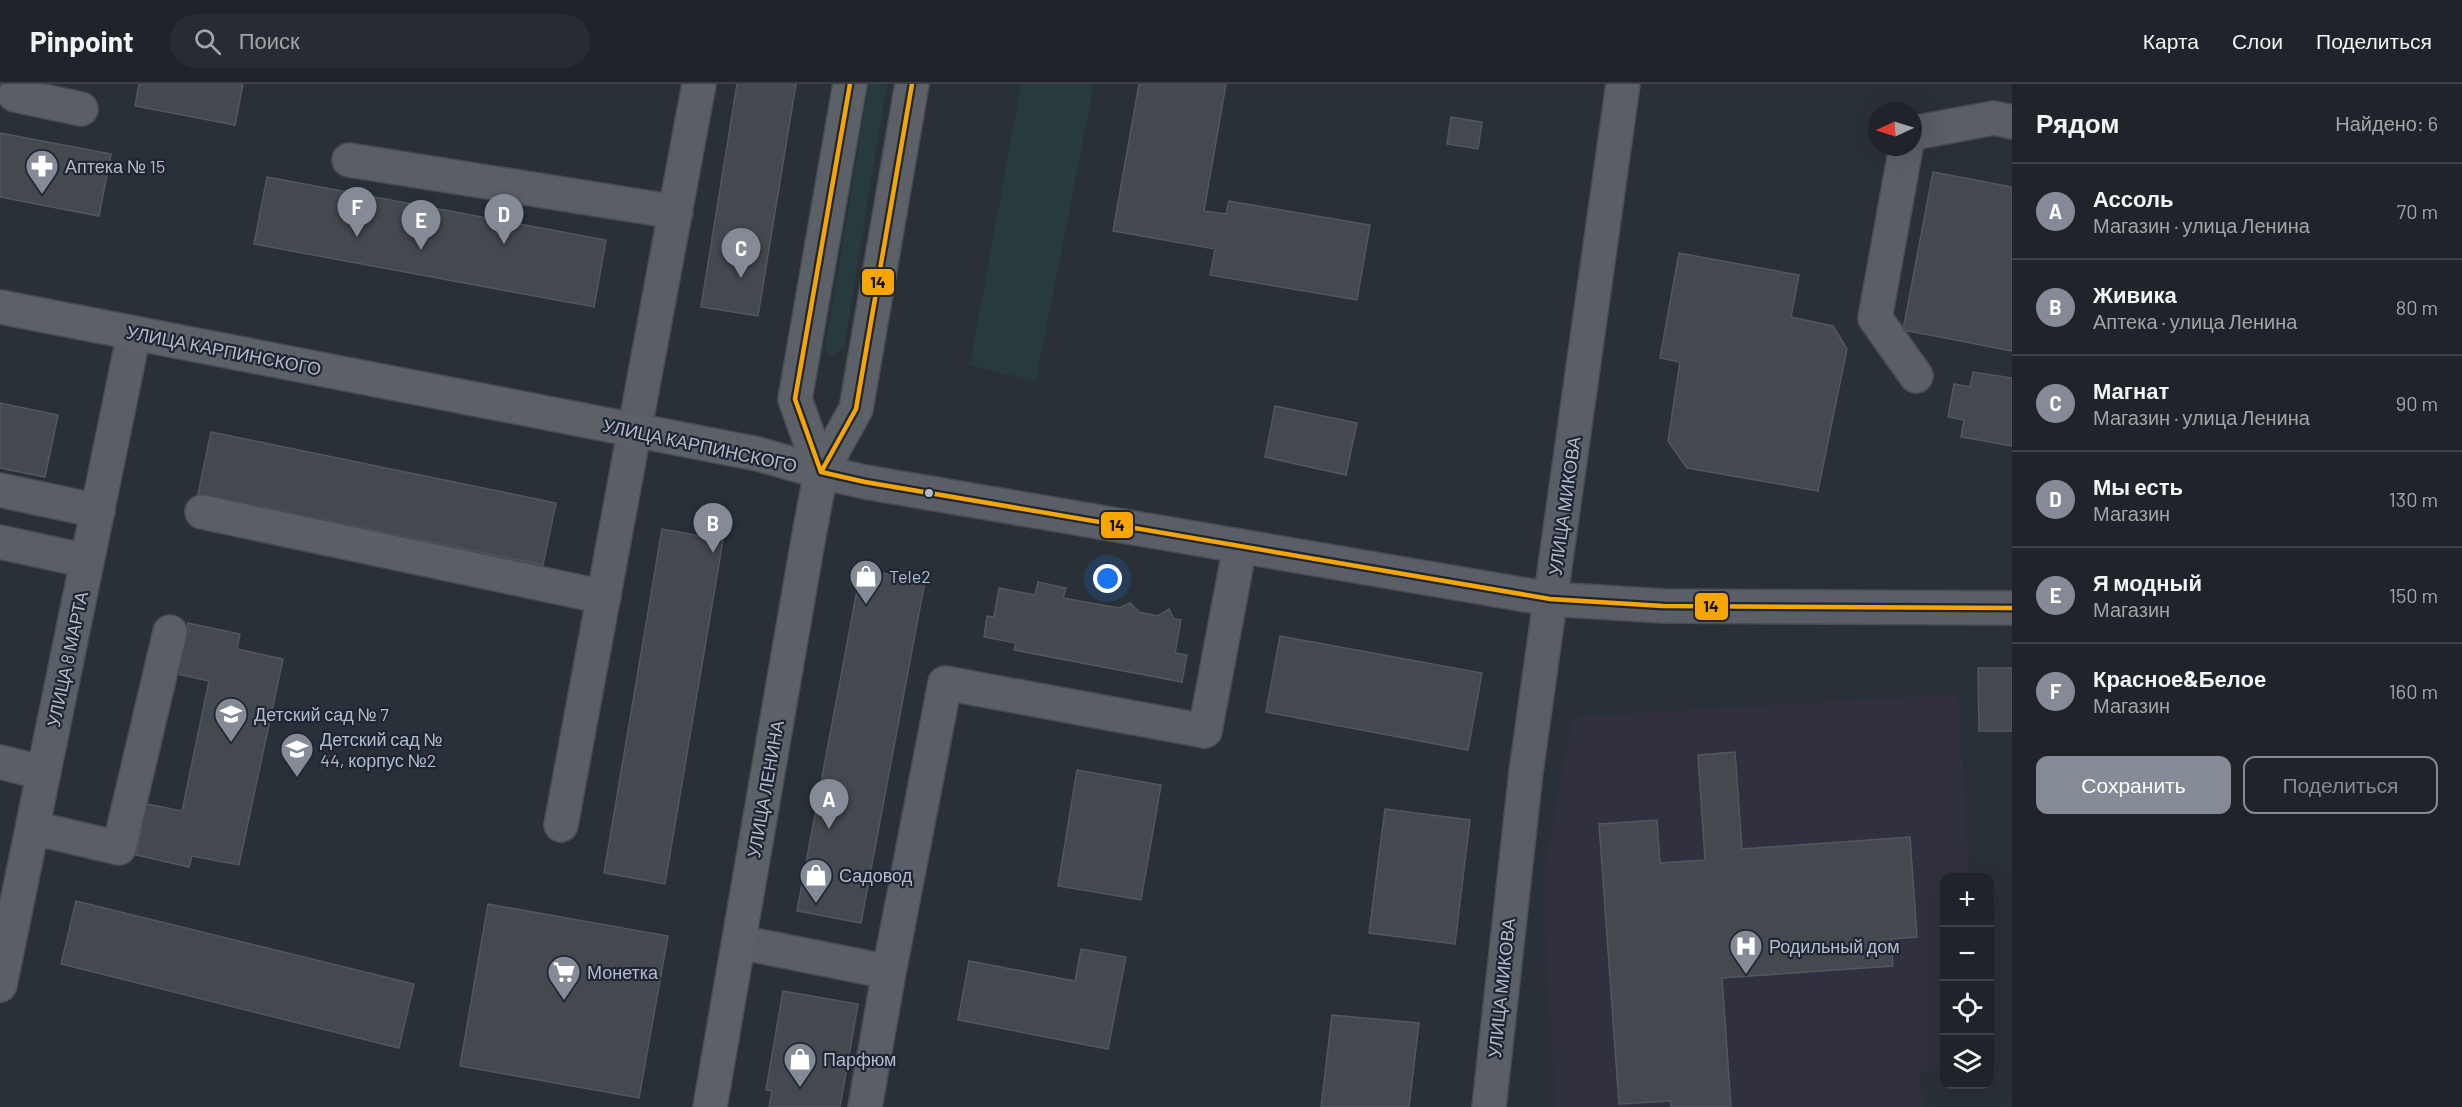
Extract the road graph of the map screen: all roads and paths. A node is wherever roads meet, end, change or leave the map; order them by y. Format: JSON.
{"nodes":[{"id":1,"x":699,"y":84,"type":"edge"},
{"id":2,"x":850,"y":84,"type":"edge"},
{"id":3,"x":912,"y":84,"type":"edge"},
{"id":4,"x":1623,"y":84,"type":"edge"},
{"id":5,"x":10,"y":90,"type":"edge"},
{"id":6,"x":81,"y":109,"type":"dead end"},
{"id":7,"x":2012,"y":122,"type":"edge"},
{"id":8,"x":1922,"y":131,"type":"edge"},
{"id":9,"x":1904,"y":156,"type":"edge"},
{"id":10,"x":349,"y":160,"type":"dead end"},
{"id":11,"x":676,"y":212,"type":"junction"},
{"id":12,"x":0,"y":307,"type":"edge"},
{"id":13,"x":135,"y":333,"type":"junction"},
{"id":14,"x":1916,"y":376,"type":"dead end"},
{"id":15,"x":635,"y":430,"type":"junction"},
{"id":16,"x":821,"y":472,"type":"junction"},
{"id":17,"x":0,"y":490,"type":"edge"},
{"id":18,"x":98,"y":511,"type":"junction"},
{"id":19,"x":202,"y":512,"type":"dead end"},
{"id":20,"x":0,"y":542,"type":"edge"},
{"id":21,"x":1240,"y":546,"type":"junction"},
{"id":22,"x":87,"y":561,"type":"junction"},
{"id":23,"x":604,"y":597,"type":"junction"},
{"id":24,"x":1550,"y":599,"type":"junction"},
{"id":25,"x":2012,"y":608,"type":"edge"},
{"id":26,"x":170,"y":632,"type":"dead end"},
{"id":27,"x":0,"y":762,"type":"edge"},
{"id":28,"x":44,"y":772,"type":"junction"},
{"id":29,"x":561,"y":825,"type":"dead end"},
{"id":30,"x":33,"y":828,"type":"junction"},
{"id":31,"x":739,"y":942,"type":"junction"},
{"id":32,"x":889,"y":972,"type":"junction"},
{"id":33,"x":0,"y":986,"type":"edge"},
{"id":34,"x":710,"y":1107,"type":"edge"},
{"id":35,"x":864,"y":1107,"type":"edge"},
{"id":36,"x":1489,"y":1107,"type":"edge"}],
"edges":[{"from":1,"to":11,"type":"street"},
{"from":2,"to":16,"type":"main road","name":"УЛИЦА ЛЕНИНА"},
{"from":3,"to":16,"type":"main road","name":"УЛИЦА ЛЕНИНА"},
{"from":4,"to":24,"type":"street","name":"УЛИЦА МИКОВА"},
{"from":5,"to":6,"type":"street"},
{"from":7,"to":8,"type":"street"},
{"from":9,"to":14,"type":"street"},
{"from":10,"to":11,"type":"street"},
{"from":11,"to":15,"type":"street"},
{"from":12,"to":13,"type":"main road","name":"УЛИЦА КАРПИНСКОГО"},
{"from":13,"to":15,"type":"main road","name":"УЛИЦА КАРПИНСКОГО"},
{"from":13,"to":18,"type":"street","name":"УЛИЦА 8 МАРТА"},
{"from":15,"to":16,"type":"main road","name":"УЛИЦА КАРПИНСКОГО"},
{"from":15,"to":23,"type":"street"},
{"from":16,"to":21,"type":"street","name":"УЛИЦА КАРПИНСКОГО"},
{"from":16,"to":31,"type":"main road","name":"УЛИЦА ЛЕНИНА"},
{"from":17,"to":18,"type":"street"},
{"from":18,"to":22,"type":"street","name":"УЛИЦА 8 МАРТА"},
{"from":19,"to":23,"type":"street"},
{"from":20,"to":22,"type":"street"},
{"from":21,"to":24,"type":"street","name":"УЛИЦА КАРПИНСКОГО"},
{"from":21,"to":32,"type":"street"},
{"from":22,"to":28,"type":"street","name":"УЛИЦА 8 МАРТА"},
{"from":23,"to":29,"type":"street"},
{"from":24,"to":25,"type":"street","name":"УЛИЦА КАРПИНСКОГО"},
{"from":24,"to":36,"type":"street","name":"УЛИЦА МИКОВА"},
{"from":26,"to":30,"type":"street"},
{"from":27,"to":28,"type":"street"},
{"from":28,"to":30,"type":"street","name":"УЛИЦА 8 МАРТА"},
{"from":30,"to":33,"type":"street","name":"УЛИЦА 8 МАРТА"},
{"from":31,"to":32,"type":"street"},
{"from":31,"to":34,"type":"main road","name":"УЛИЦА ЛЕНИНА"},
{"from":32,"to":35,"type":"street"}]}
